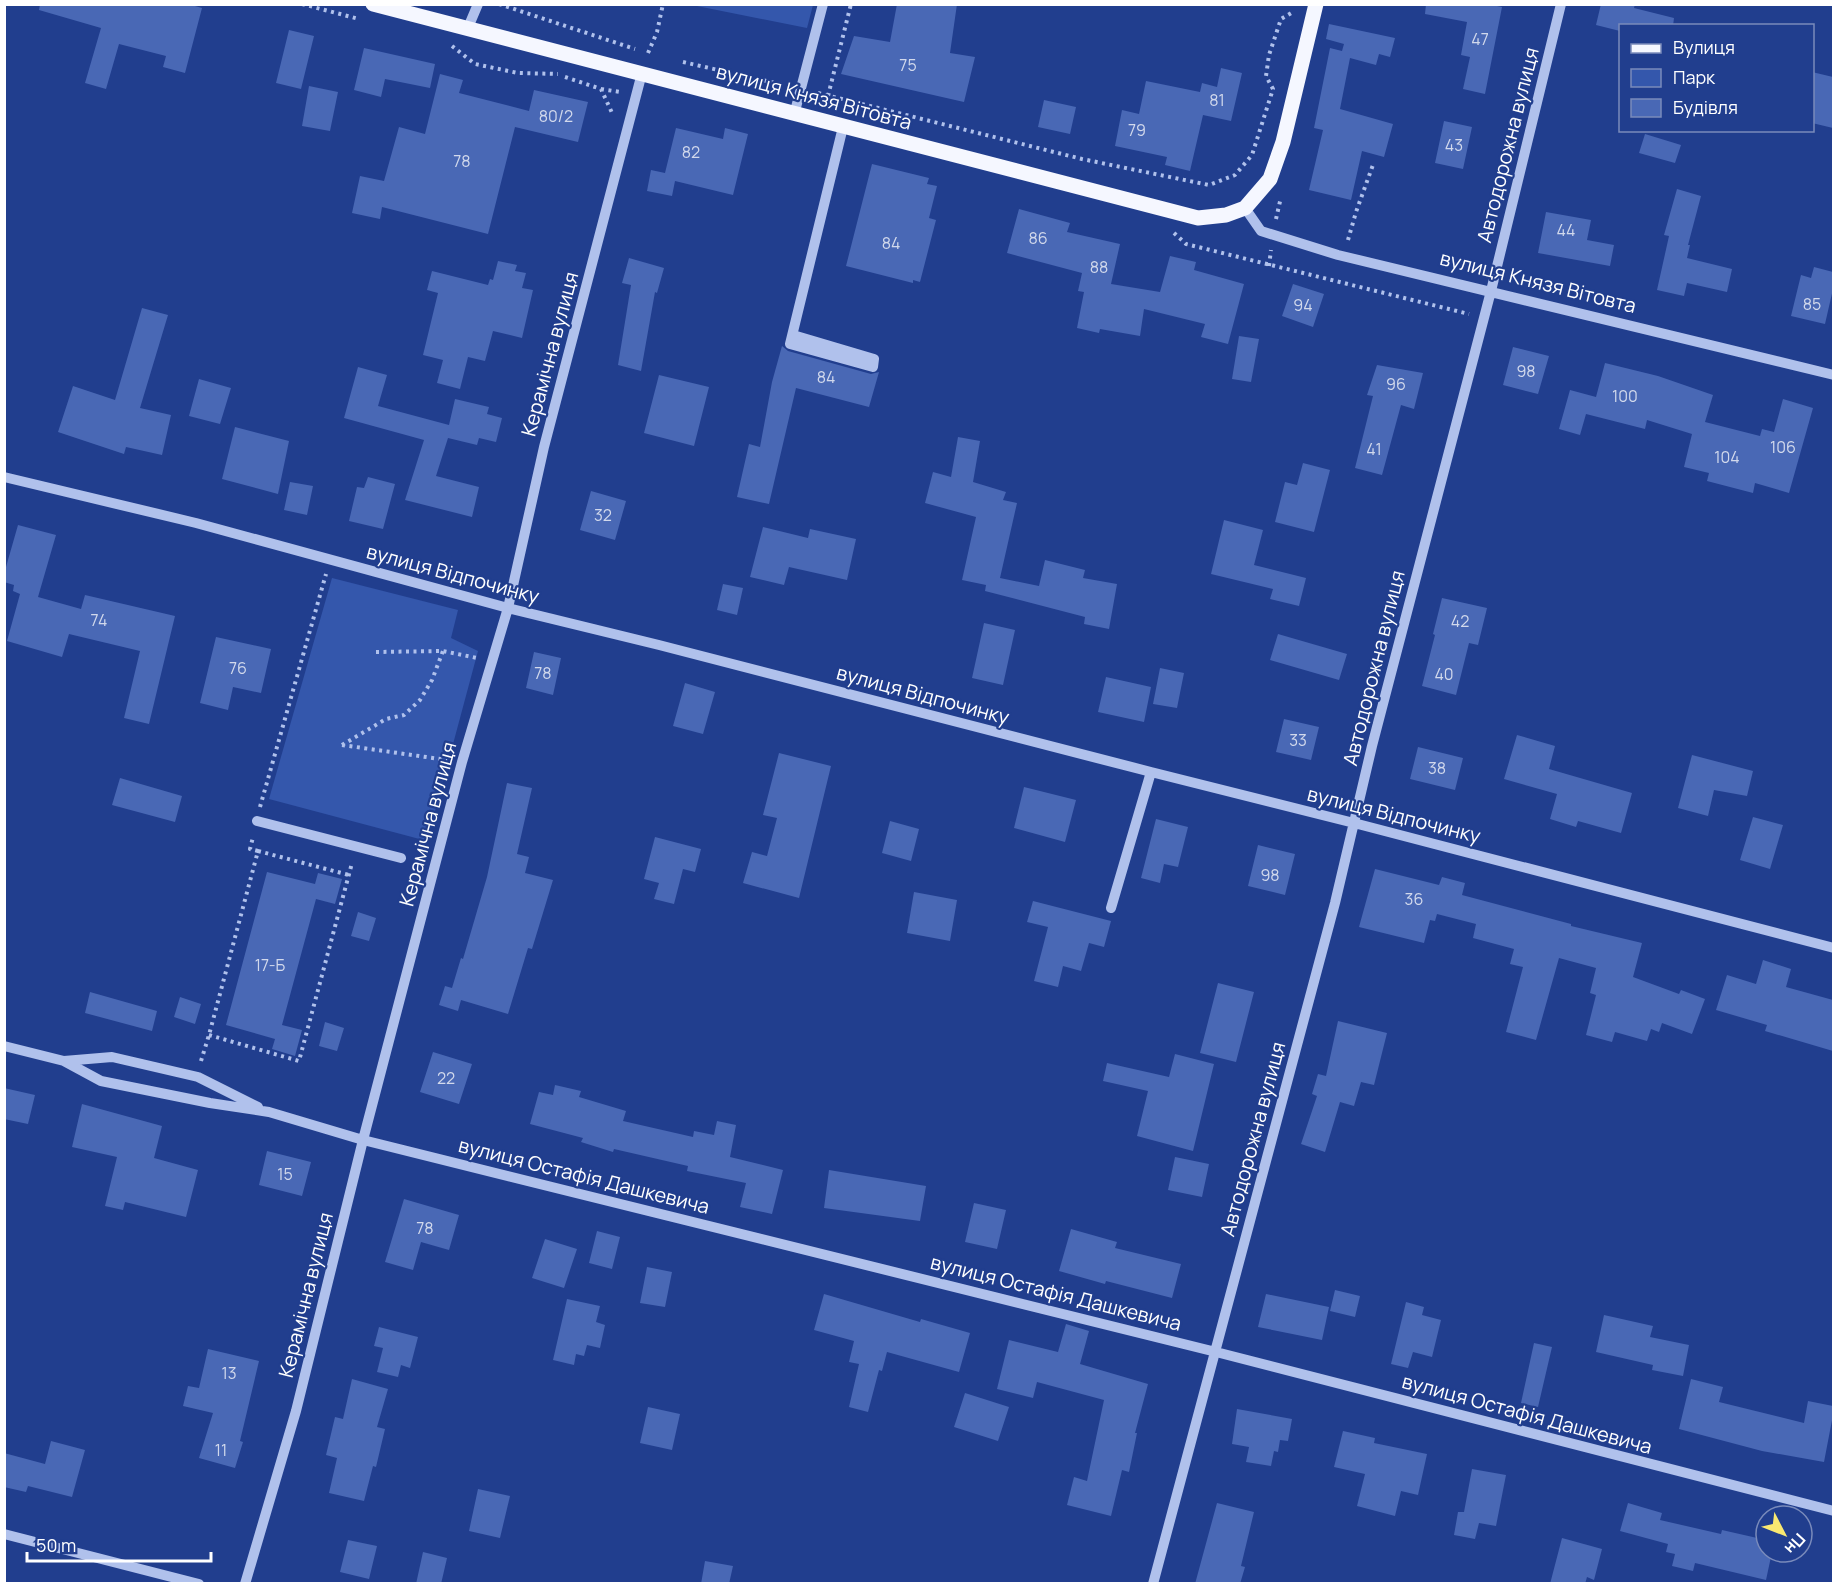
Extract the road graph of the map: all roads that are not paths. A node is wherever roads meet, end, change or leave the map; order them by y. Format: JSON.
{"nodes":[{"id":1,"x":373,"y":4,"type":"edge"},
{"id":2,"x":478,"y":4,"type":"edge"},
{"id":3,"x":823,"y":4,"type":"edge"},
{"id":4,"x":1316,"y":4,"type":"edge"},
{"id":5,"x":1561,"y":4,"type":"edge"},
{"id":6,"x":467,"y":30,"type":"junction"},
{"id":7,"x":642,"y":73,"type":"junction"},
{"id":8,"x":794,"y":115,"type":"junction"},
{"id":9,"x":843,"y":127,"type":"junction"},
{"id":10,"x":1245,"y":208,"type":"junction"},
{"id":11,"x":1491,"y":291,"type":"junction"},
{"id":12,"x":792,"y":335,"type":"junction"},
{"id":13,"x":1833,"y":375,"type":"edge"},
{"id":14,"x":4,"y":477,"type":"edge"},
{"id":15,"x":508,"y":608,"type":"junction"},
{"id":16,"x":1150,"y":772,"type":"junction"},
{"id":17,"x":257,"y":821,"type":"dead end"},
{"id":18,"x":1354,"y":823,"type":"junction"},
{"id":19,"x":401,"y":858,"type":"dead end"},
{"id":20,"x":1112,"y":908,"type":"dead end"},
{"id":21,"x":1833,"y":948,"type":"edge"},
{"id":22,"x":4,"y":1046,"type":"edge"},
{"id":23,"x":64,"y":1061,"type":"junction"},
{"id":24,"x":269,"y":1112,"type":"junction"},
{"id":25,"x":363,"y":1140,"type":"junction"},
{"id":26,"x":1216,"y":1352,"type":"junction"},
{"id":27,"x":1833,"y":1511,"type":"edge"},
{"id":28,"x":4,"y":1534,"type":"edge"},
{"id":29,"x":199,"y":1584,"type":"edge"},
{"id":30,"x":245,"y":1584,"type":"edge"},
{"id":31,"x":1153,"y":1584,"type":"edge"}],
"edges":[{"from":1,"to":6,"type":"main road","name":"вулиця Князя Вітовта"},
{"from":2,"to":6,"type":"street"},
{"from":3,"to":8,"type":"street"},
{"from":4,"to":10,"type":"main road"},
{"from":5,"to":11,"type":"street","name":"Автодорожна вулиця"},
{"from":6,"to":7,"type":"main road","name":"вулиця Князя Вітовта"},
{"from":7,"to":8,"type":"main road","name":"вулиця Князя Вітовта"},
{"from":7,"to":15,"type":"street","name":"Керамічна вулиця"},
{"from":8,"to":9,"type":"main road","name":"вулиця Князя Вітовта"},
{"from":9,"to":10,"type":"main road","name":"вулиця Князя Вітовта"},
{"from":9,"to":12,"type":"street"},
{"from":10,"to":11,"type":"street","name":"вулиця Князя Вітовта"},
{"from":11,"to":13,"type":"street","name":"вулиця Князя Вітовта"},
{"from":11,"to":18,"type":"street","name":"Автодорожна вулиця"},
{"from":12,"to":12,"type":"street"},
{"from":14,"to":15,"type":"street","name":"вулиця Відпочинку"},
{"from":15,"to":16,"type":"street","name":"вулиця Відпочинку"},
{"from":15,"to":25,"type":"street","name":"Керамічна вулиця"},
{"from":16,"to":18,"type":"street","name":"вулиця Відпочинку"},
{"from":16,"to":20,"type":"street"},
{"from":17,"to":19,"type":"street"},
{"from":18,"to":21,"type":"street","name":"вулиця Відпочинку"},
{"from":18,"to":26,"type":"street","name":"Автодорожна вулиця"},
{"from":22,"to":23,"type":"street","name":"вулиця Остафія Дашкевича"},
{"from":23,"to":24,"type":"street","name":"вулиця Остафія Дашкевича"},
{"from":23,"to":24,"type":"street","name":"вулиця Остафія Дашкевича"},
{"from":24,"to":25,"type":"street","name":"вулиця Остафія Дашкевича"},
{"from":25,"to":26,"type":"street","name":"вулиця Остафія Дашкевича"},
{"from":25,"to":30,"type":"street","name":"Керамічна вулиця"},
{"from":26,"to":27,"type":"street","name":"вулиця Остафія Дашкевича"},
{"from":26,"to":31,"type":"street","name":"Автодорожна вулиця"},
{"from":28,"to":29,"type":"street"}]}
